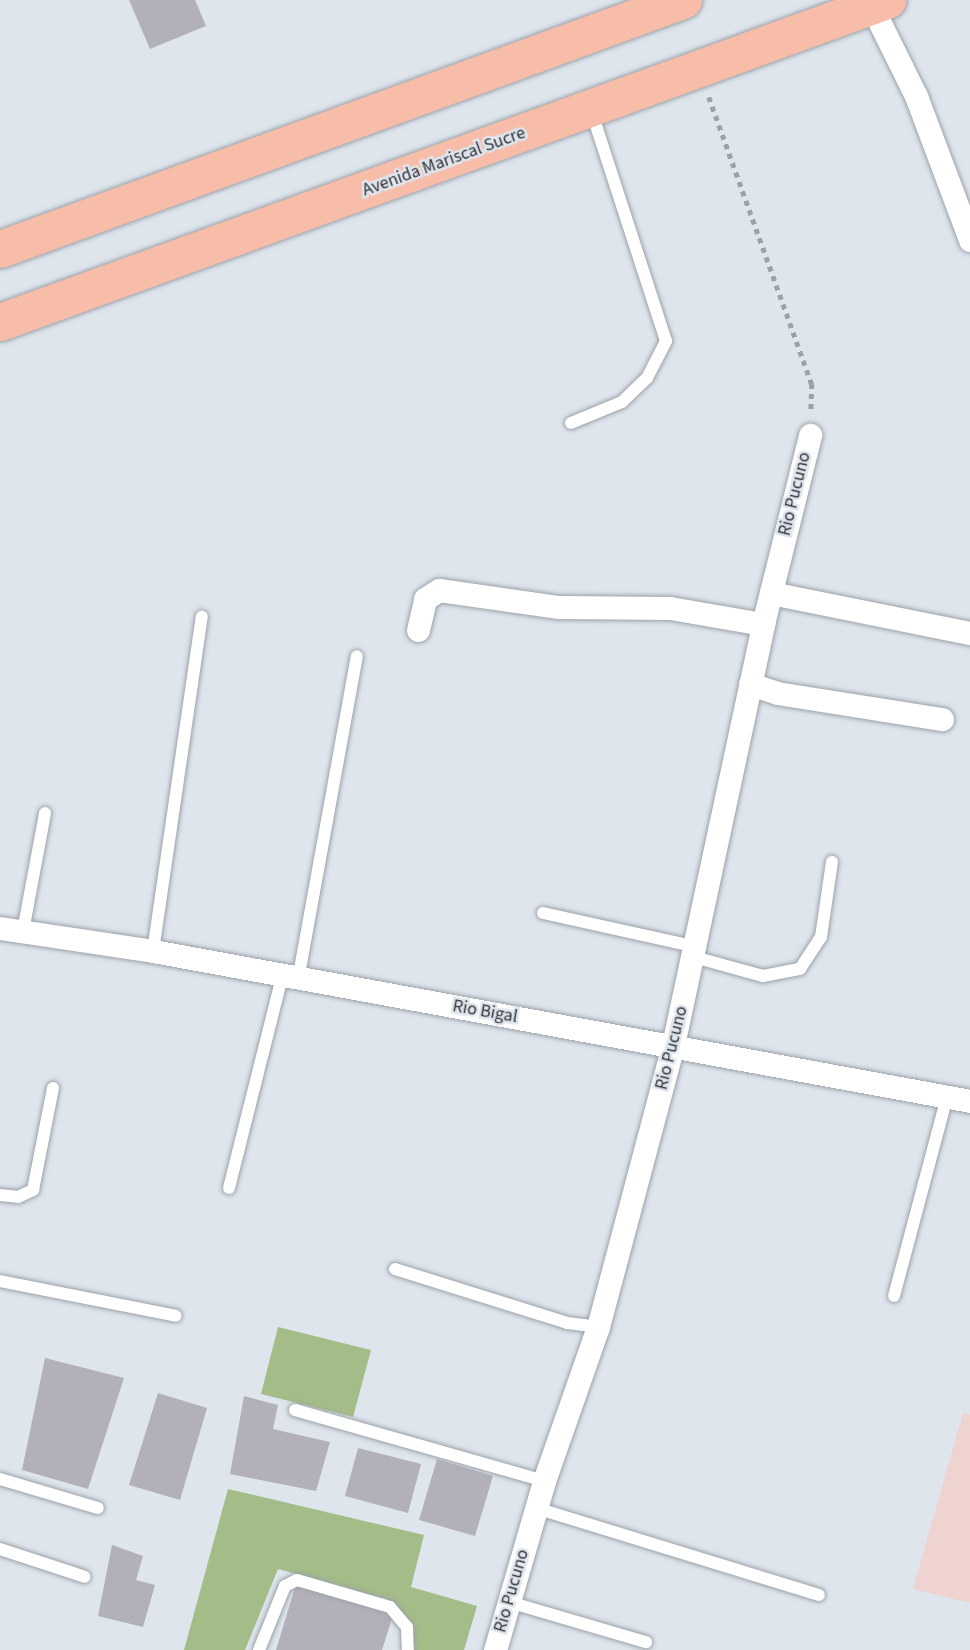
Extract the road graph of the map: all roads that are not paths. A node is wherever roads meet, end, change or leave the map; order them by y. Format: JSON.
{"nodes":[{"id":1,"x":683,"y":0,"type":"edge"},
{"id":2,"x":879,"y":3,"type":"edge"},
{"id":3,"x":646,"y":8,"type":"edge"},
{"id":4,"x":591,"y":110,"type":"junction"},
{"id":5,"x":970,"y":240,"type":"edge"},
{"id":6,"x":0,"y":249,"type":"edge"},
{"id":7,"x":0,"y":322,"type":"edge"},
{"id":8,"x":571,"y":423,"type":"dead end"},
{"id":9,"x":810,"y":435,"type":"dead end"},
{"id":10,"x":771,"y":593,"type":"junction"},
{"id":11,"x":202,"y":617,"type":"dead end"},
{"id":12,"x":763,"y":624,"type":"junction"},
{"id":13,"x":418,"y":630,"type":"dead end"},
{"id":14,"x":970,"y":633,"type":"edge"},
{"id":15,"x":357,"y":656,"type":"dead end"},
{"id":16,"x":750,"y":684,"type":"junction"},
{"id":17,"x":942,"y":719,"type":"dead end"},
{"id":18,"x":45,"y":813,"type":"dead end"},
{"id":19,"x":832,"y":862,"type":"dead end"},
{"id":20,"x":543,"y":913,"type":"dead end"},
{"id":21,"x":0,"y":928,"type":"edge"},
{"id":22,"x":23,"y":931,"type":"junction"},
{"id":23,"x":153,"y":951,"type":"junction"},
{"id":24,"x":695,"y":952,"type":"junction"},
{"id":25,"x":290,"y":978,"type":"junction"},
{"id":26,"x":673,"y":1045,"type":"junction"},
{"id":27,"x":53,"y":1088,"type":"dead end"},
{"id":28,"x":947,"y":1097,"type":"junction"},
{"id":29,"x":970,"y":1101,"type":"edge"},
{"id":30,"x":229,"y":1188,"type":"dead end"},
{"id":31,"x":0,"y":1195,"type":"edge"},
{"id":32,"x":395,"y":1269,"type":"dead end"},
{"id":33,"x":0,"y":1281,"type":"edge"},
{"id":34,"x":894,"y":1296,"type":"dead end"},
{"id":35,"x":176,"y":1316,"type":"dead end"},
{"id":36,"x":598,"y":1327,"type":"junction"},
{"id":37,"x":295,"y":1410,"type":"dead end"},
{"id":38,"x":0,"y":1479,"type":"edge"},
{"id":39,"x":544,"y":1481,"type":"junction"},
{"id":40,"x":98,"y":1508,"type":"dead end"},
{"id":41,"x":537,"y":1508,"type":"junction"},
{"id":42,"x":0,"y":1549,"type":"edge"},
{"id":43,"x":85,"y":1577,"type":"dead end"},
{"id":44,"x":819,"y":1595,"type":"dead end"},
{"id":45,"x":509,"y":1602,"type":"junction"},
{"id":46,"x":646,"y":1642,"type":"dead end"},
{"id":47,"x":259,"y":1650,"type":"edge"},
{"id":48,"x":408,"y":1650,"type":"edge"},
{"id":49,"x":495,"y":1650,"type":"edge"}],
"edges":[{"from":1,"to":3,"type":"main road"},
{"from":2,"to":4,"type":"main road","name":"Avenida Mariscal Sucre"},
{"from":2,"to":5,"type":"street"},
{"from":3,"to":6,"type":"main road"},
{"from":4,"to":7,"type":"main road","name":"Avenida Mariscal Sucre"},
{"from":4,"to":8,"type":"lane"},
{"from":9,"to":10,"type":"street","name":"Rio Pucuno"},
{"from":10,"to":12,"type":"street","name":"Rio Pucuno"},
{"from":10,"to":14,"type":"street"},
{"from":11,"to":23,"type":"lane"},
{"from":12,"to":13,"type":"street"},
{"from":12,"to":16,"type":"street","name":"Rio Pucuno"},
{"from":15,"to":25,"type":"lane"},
{"from":16,"to":17,"type":"street"},
{"from":16,"to":24,"type":"street","name":"Rio Pucuno"},
{"from":18,"to":22,"type":"lane"},
{"from":19,"to":24,"type":"lane"},
{"from":20,"to":24,"type":"lane"},
{"from":21,"to":22,"type":"street","name":"Rio Bigal"},
{"from":22,"to":23,"type":"street","name":"Rio Bigal"},
{"from":23,"to":25,"type":"street","name":"Rio Bigal"},
{"from":24,"to":26,"type":"street","name":"Rio Pucuno"},
{"from":25,"to":26,"type":"street","name":"Rio Bigal"},
{"from":25,"to":30,"type":"lane"},
{"from":26,"to":28,"type":"street","name":"Rio Bigal"},
{"from":26,"to":36,"type":"street","name":"Rio Pucuno"},
{"from":27,"to":31,"type":"lane"},
{"from":28,"to":29,"type":"street","name":"Rio Bigal"},
{"from":28,"to":34,"type":"lane"},
{"from":32,"to":36,"type":"lane"},
{"from":33,"to":35,"type":"lane"},
{"from":36,"to":39,"type":"street","name":"Rio Pucuno"},
{"from":37,"to":39,"type":"lane"},
{"from":38,"to":40,"type":"lane"},
{"from":39,"to":41,"type":"street","name":"Rio Pucuno"},
{"from":41,"to":44,"type":"lane"},
{"from":41,"to":45,"type":"street","name":"Rio Pucuno"},
{"from":42,"to":43,"type":"lane"},
{"from":45,"to":46,"type":"lane"},
{"from":45,"to":49,"type":"street","name":"Rio Pucuno"},
{"from":47,"to":48,"type":"lane"}]}
